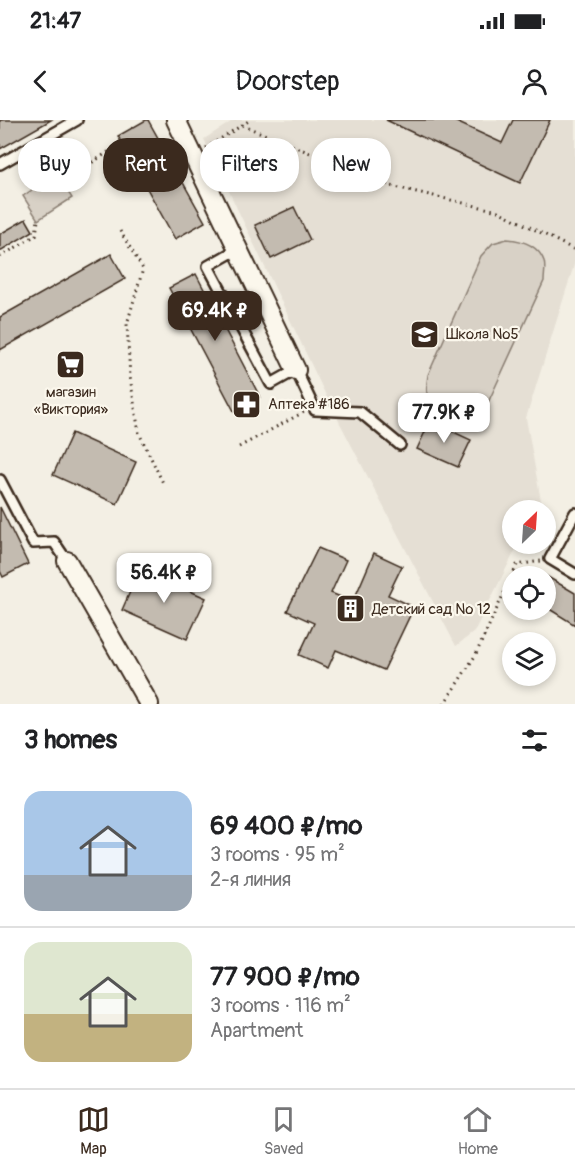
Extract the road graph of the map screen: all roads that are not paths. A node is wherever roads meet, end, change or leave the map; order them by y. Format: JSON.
{"nodes":[{"id":1,"x":77,"y":120,"type":"edge"},
{"id":2,"x":176,"y":120,"type":"edge"},
{"id":3,"x":0,"y":164,"type":"edge"},
{"id":4,"x":238,"y":249,"type":"junction"},
{"id":5,"x":296,"y":370,"type":"junction"},
{"id":6,"x":400,"y":445,"type":"dead end"},
{"id":7,"x":0,"y":480,"type":"edge"},
{"id":8,"x":575,"y":513,"type":"edge"},
{"id":9,"x":67,"y":561,"type":"joint"},
{"id":10,"x":575,"y":574,"type":"edge"},
{"id":11,"x":149,"y":704,"type":"edge"}],
"edges":[{"from":1,"to":3,"type":"lane"},
{"from":2,"to":4,"type":"street"},
{"from":4,"to":5,"type":"street"},
{"from":4,"to":5,"type":"lane"},
{"from":5,"to":6,"type":"lane"},
{"from":7,"to":9,"type":"lane"},
{"from":8,"to":10,"type":"lane"},
{"from":9,"to":11,"type":"street"}]}
